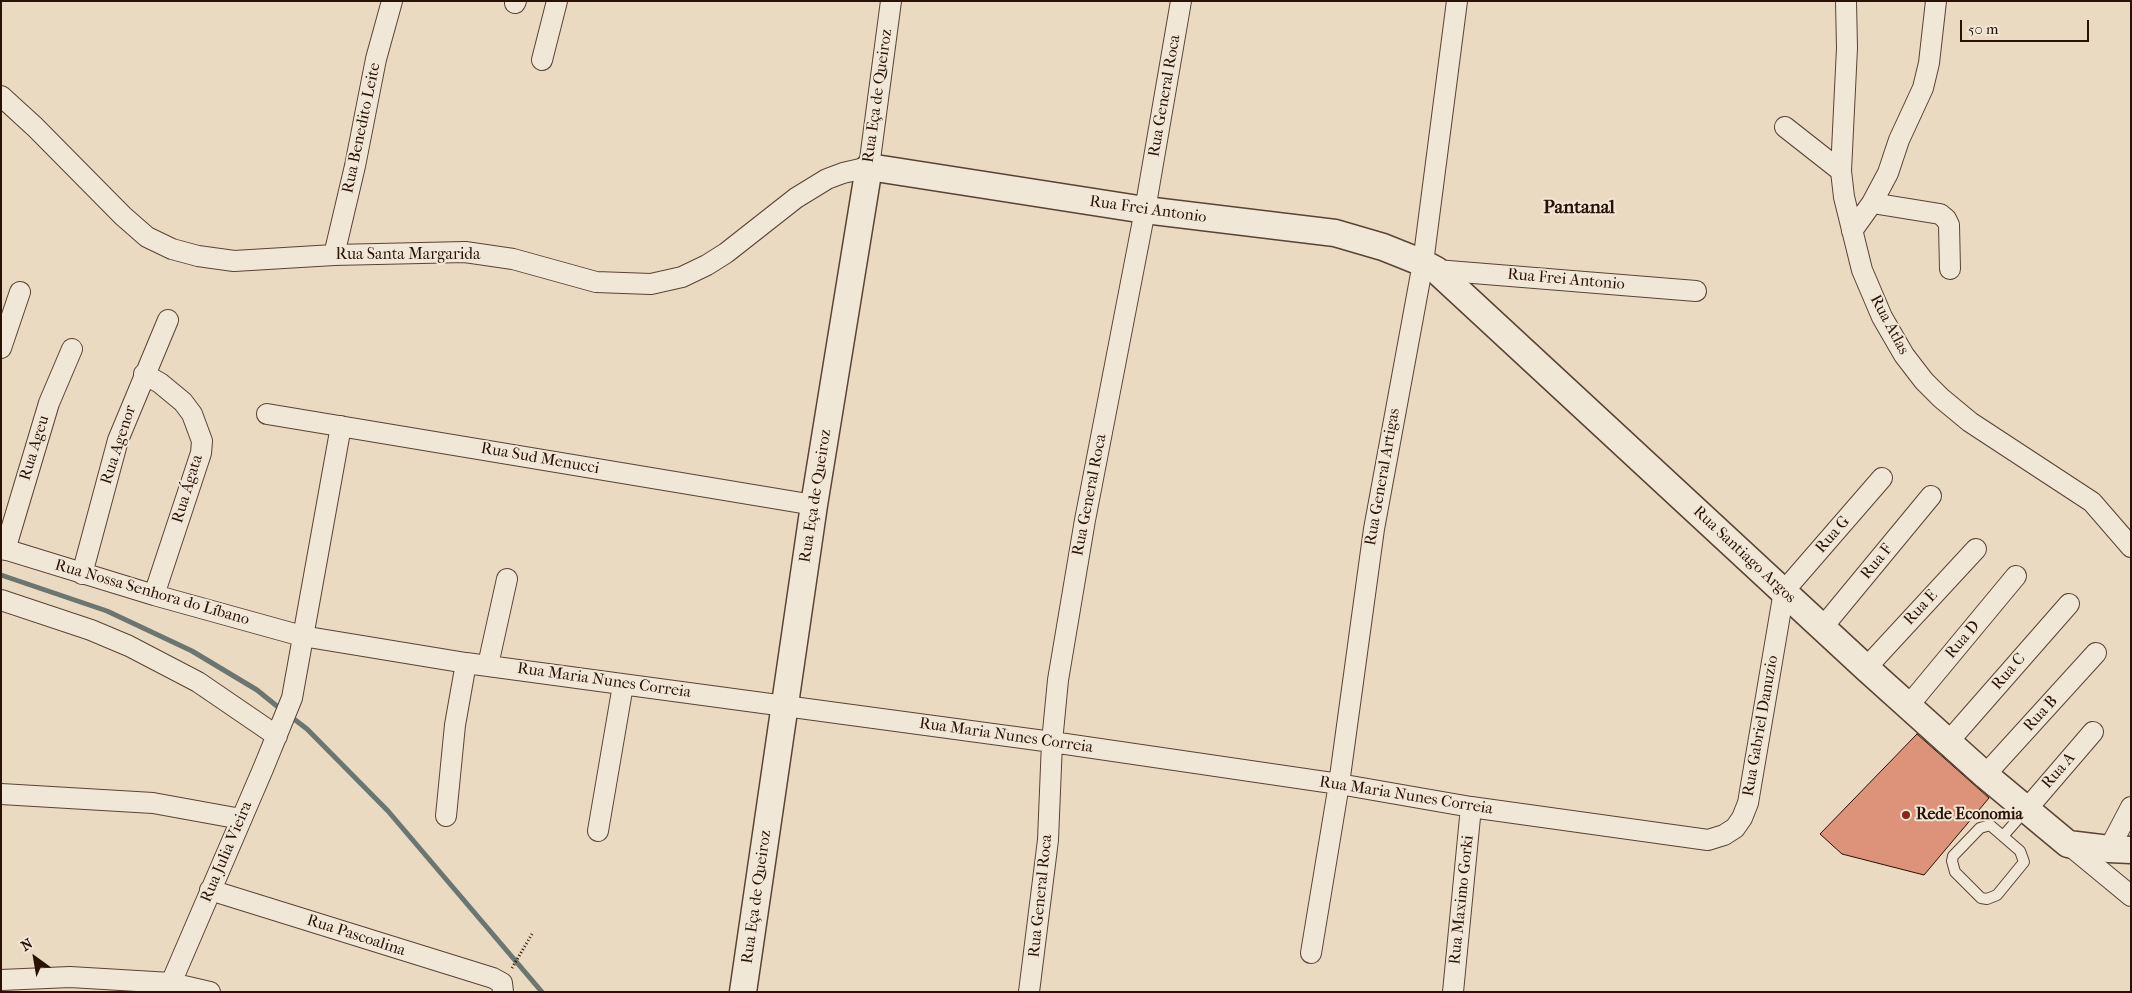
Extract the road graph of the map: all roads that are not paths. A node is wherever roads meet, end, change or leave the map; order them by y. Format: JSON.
{"nodes":[{"id":1,"x":392,"y":1,"type":"edge"},
{"id":2,"x":557,"y":1,"type":"edge"},
{"id":3,"x":891,"y":1,"type":"edge"},
{"id":4,"x":1181,"y":1,"type":"edge"},
{"id":5,"x":1457,"y":1,"type":"edge"},
{"id":6,"x":1846,"y":1,"type":"edge"},
{"id":7,"x":1936,"y":1,"type":"edge"},
{"id":8,"x":542,"y":60,"type":"dead end"},
{"id":9,"x":1,"y":96,"type":"edge"},
{"id":10,"x":1784,"y":127,"type":"dead end"},
{"id":11,"x":869,"y":167,"type":"junction"},
{"id":12,"x":1840,"y":171,"type":"junction"},
{"id":13,"x":1872,"y":203,"type":"junction"},
{"id":14,"x":1145,"y":210,"type":"junction"},
{"id":15,"x":1852,"y":231,"type":"junction"},
{"id":16,"x":334,"y":255,"type":"junction"},
{"id":17,"x":1429,"y":267,"type":"junction"},
{"id":18,"x":1950,"y":269,"type":"dead end"},
{"id":19,"x":1696,"y":291,"type":"dead end"},
{"id":20,"x":20,"y":292,"type":"dead end"},
{"id":21,"x":168,"y":320,"type":"dead end"},
{"id":22,"x":1,"y":348,"type":"edge"},
{"id":23,"x":72,"y":349,"type":"dead end"},
{"id":24,"x":144,"y":374,"type":"junction"},
{"id":25,"x":266,"y":414,"type":"dead end"},
{"id":26,"x":341,"y":426,"type":"junction"},
{"id":27,"x":1882,"y":478,"type":"dead end"},
{"id":28,"x":1931,"y":496,"type":"dead end"},
{"id":29,"x":814,"y":505,"type":"junction"},
{"id":30,"x":2131,"y":547,"type":"edge"},
{"id":31,"x":3,"y":549,"type":"edge"},
{"id":32,"x":1976,"y":549,"type":"dead end"},
{"id":33,"x":82,"y":574,"type":"junction"},
{"id":34,"x":2016,"y":576,"type":"dead end"},
{"id":35,"x":507,"y":579,"type":"dead end"},
{"id":36,"x":1784,"y":591,"type":"junction"},
{"id":37,"x":154,"y":595,"type":"junction"},
{"id":38,"x":1,"y":600,"type":"edge"},
{"id":39,"x":2069,"y":604,"type":"dead end"},
{"id":40,"x":1822,"y":628,"type":"junction"},
{"id":41,"x":302,"y":636,"type":"junction"},
{"id":42,"x":2096,"y":653,"type":"dead end"},
{"id":43,"x":466,"y":663,"type":"junction"},
{"id":44,"x":488,"y":665,"type":"junction"},
{"id":45,"x":1866,"y":668,"type":"junction"},
{"id":46,"x":623,"y":684,"type":"junction"},
{"id":47,"x":1909,"y":705,"type":"junction"},
{"id":48,"x":786,"y":706,"type":"junction"},
{"id":49,"x":280,"y":728,"type":"junction"},
{"id":50,"x":2093,"y":732,"type":"dead end"},
{"id":51,"x":1949,"y":741,"type":"junction"},
{"id":52,"x":1052,"y":742,"type":"junction"},
{"id":53,"x":1985,"y":775,"type":"junction"},
{"id":54,"x":1338,"y":784,"type":"junction"},
{"id":55,"x":1,"y":794,"type":"edge"},
{"id":56,"x":1471,"y":807,"type":"junction"},
{"id":57,"x":2131,"y":807,"type":"edge"},
{"id":58,"x":2026,"y":810,"type":"junction"},
{"id":59,"x":446,"y":816,"type":"dead end"},
{"id":60,"x":241,"y":819,"type":"junction"},
{"id":61,"x":598,"y":831,"type":"dead end"},
{"id":62,"x":2003,"y":836,"type":"junction"},
{"id":63,"x":1708,"y":840,"type":"joint"},
{"id":64,"x":2068,"y":844,"type":"junction"},
{"id":65,"x":2120,"y":850,"type":"edge"},
{"id":66,"x":210,"y":890,"type":"junction"},
{"id":67,"x":2131,"y":896,"type":"edge"},
{"id":68,"x":1311,"y":953,"type":"dead end"},
{"id":69,"x":1,"y":980,"type":"edge"},
{"id":70,"x":171,"y":983,"type":"junction"},
{"id":71,"x":504,"y":983,"type":"edge"},
{"id":72,"x":210,"y":992,"type":"edge"},
{"id":73,"x":743,"y":992,"type":"edge"},
{"id":74,"x":1029,"y":992,"type":"edge"},
{"id":75,"x":1453,"y":992,"type":"edge"}],
"edges":[{"from":1,"to":16,"type":"street","name":"Rua Benedito Leite"},
{"from":2,"to":8,"type":"street"},
{"from":3,"to":11,"type":"street","name":"Rua Eça de Queiroz"},
{"from":4,"to":14,"type":"street","name":"Rua General Roca"},
{"from":5,"to":17,"type":"street","name":"Rua General Artigas"},
{"from":6,"to":12,"type":"street","name":"Rua Atlas"},
{"from":7,"to":13,"type":"street"},
{"from":9,"to":16,"type":"street","name":"Rua Santa Margarida"},
{"from":10,"to":12,"type":"street"},
{"from":11,"to":14,"type":"street","name":"Rua Frei Antonio"},
{"from":11,"to":16,"type":"street","name":"Rua Santa Margarida"},
{"from":11,"to":29,"type":"street","name":"Rua Eça de Queiroz"},
{"from":12,"to":15,"type":"street","name":"Rua Atlas"},
{"from":13,"to":15,"type":"street"},
{"from":13,"to":18,"type":"street"},
{"from":14,"to":17,"type":"street","name":"Rua Frei Antonio"},
{"from":14,"to":52,"type":"street","name":"Rua General Roca"},
{"from":15,"to":30,"type":"street","name":"Rua Atlas"},
{"from":17,"to":19,"type":"street","name":"Rua Frei Antonio"},
{"from":17,"to":36,"type":"street","name":"Rua Santiago Argos"},
{"from":17,"to":54,"type":"street","name":"Rua General Artigas"},
{"from":20,"to":22,"type":"street"},
{"from":21,"to":24,"type":"street","name":"Rua Agenor"},
{"from":23,"to":31,"type":"street","name":"Rua Ageu"},
{"from":24,"to":33,"type":"street","name":"Rua Agenor"},
{"from":24,"to":37,"type":"street","name":"Rua Ágata"},
{"from":25,"to":26,"type":"street","name":"Rua Sud Menucci"},
{"from":26,"to":29,"type":"street","name":"Rua Sud Menucci"},
{"from":26,"to":41,"type":"street"},
{"from":27,"to":36,"type":"street","name":"Rua G"},
{"from":28,"to":40,"type":"street","name":"Rua F"},
{"from":29,"to":48,"type":"street","name":"Rua Eça de Queiroz"},
{"from":31,"to":33,"type":"street","name":"Rua Nossa Senhora do Líbano"},
{"from":32,"to":45,"type":"street","name":"Rua E"},
{"from":33,"to":37,"type":"street","name":"Rua Nossa Senhora do Líbano"},
{"from":34,"to":47,"type":"street","name":"Rua D"},
{"from":35,"to":44,"type":"street"},
{"from":36,"to":40,"type":"street","name":"Rua Santiago Argos"},
{"from":36,"to":63,"type":"street","name":"Rua Gabriel Danuzio"},
{"from":37,"to":41,"type":"street","name":"Rua Nossa Senhora do Líbano"},
{"from":38,"to":49,"type":"street"},
{"from":39,"to":51,"type":"street","name":"Rua C"},
{"from":40,"to":45,"type":"street","name":"Rua Santiago Argos"},
{"from":41,"to":43,"type":"street","name":"Rua Maria Nunes Correia"},
{"from":41,"to":49,"type":"street","name":"Rua Julia Vieira"},
{"from":42,"to":53,"type":"street","name":"Rua B"},
{"from":43,"to":44,"type":"street","name":"Rua Maria Nunes Correia"},
{"from":43,"to":59,"type":"street"},
{"from":44,"to":46,"type":"street","name":"Rua Maria Nunes Correia"},
{"from":45,"to":47,"type":"street","name":"Rua Santiago Argos"},
{"from":46,"to":48,"type":"street","name":"Rua Maria Nunes Correia"},
{"from":46,"to":61,"type":"street"},
{"from":47,"to":51,"type":"street","name":"Rua Santiago Argos"},
{"from":48,"to":52,"type":"street","name":"Rua Maria Nunes Correia"},
{"from":48,"to":73,"type":"street","name":"Rua Eça de Queiroz"},
{"from":49,"to":60,"type":"street","name":"Rua Julia Vieira"},
{"from":50,"to":58,"type":"street","name":"Rua A"},
{"from":51,"to":53,"type":"street","name":"Rua Santiago Argos"},
{"from":52,"to":54,"type":"street","name":"Rua Maria Nunes Correia"},
{"from":52,"to":74,"type":"street","name":"Rua General Roca"},
{"from":53,"to":58,"type":"street","name":"Rua Santiago Argos"},
{"from":54,"to":56,"type":"street","name":"Rua Maria Nunes Correia"},
{"from":54,"to":68,"type":"street","name":"Rua General Artigas"},
{"from":55,"to":60,"type":"street"},
{"from":56,"to":63,"type":"street","name":"Rua Maria Nunes Correia"},
{"from":56,"to":75,"type":"street","name":"Rua Maximo Gorki"},
{"from":57,"to":65,"type":"street"},
{"from":58,"to":62,"type":"lane"},
{"from":58,"to":64,"type":"street","name":"Rua Santiago Argos"},
{"from":60,"to":66,"type":"street","name":"Rua Julia Vieira"},
{"from":62,"to":62,"type":"lane"},
{"from":64,"to":65,"type":"street"},
{"from":64,"to":67,"type":"street"},
{"from":66,"to":70,"type":"street","name":"Rua Julia Vieira"},
{"from":66,"to":71,"type":"street","name":"Rua Pascoalina"},
{"from":69,"to":70,"type":"street"},
{"from":70,"to":72,"type":"street"}]}
